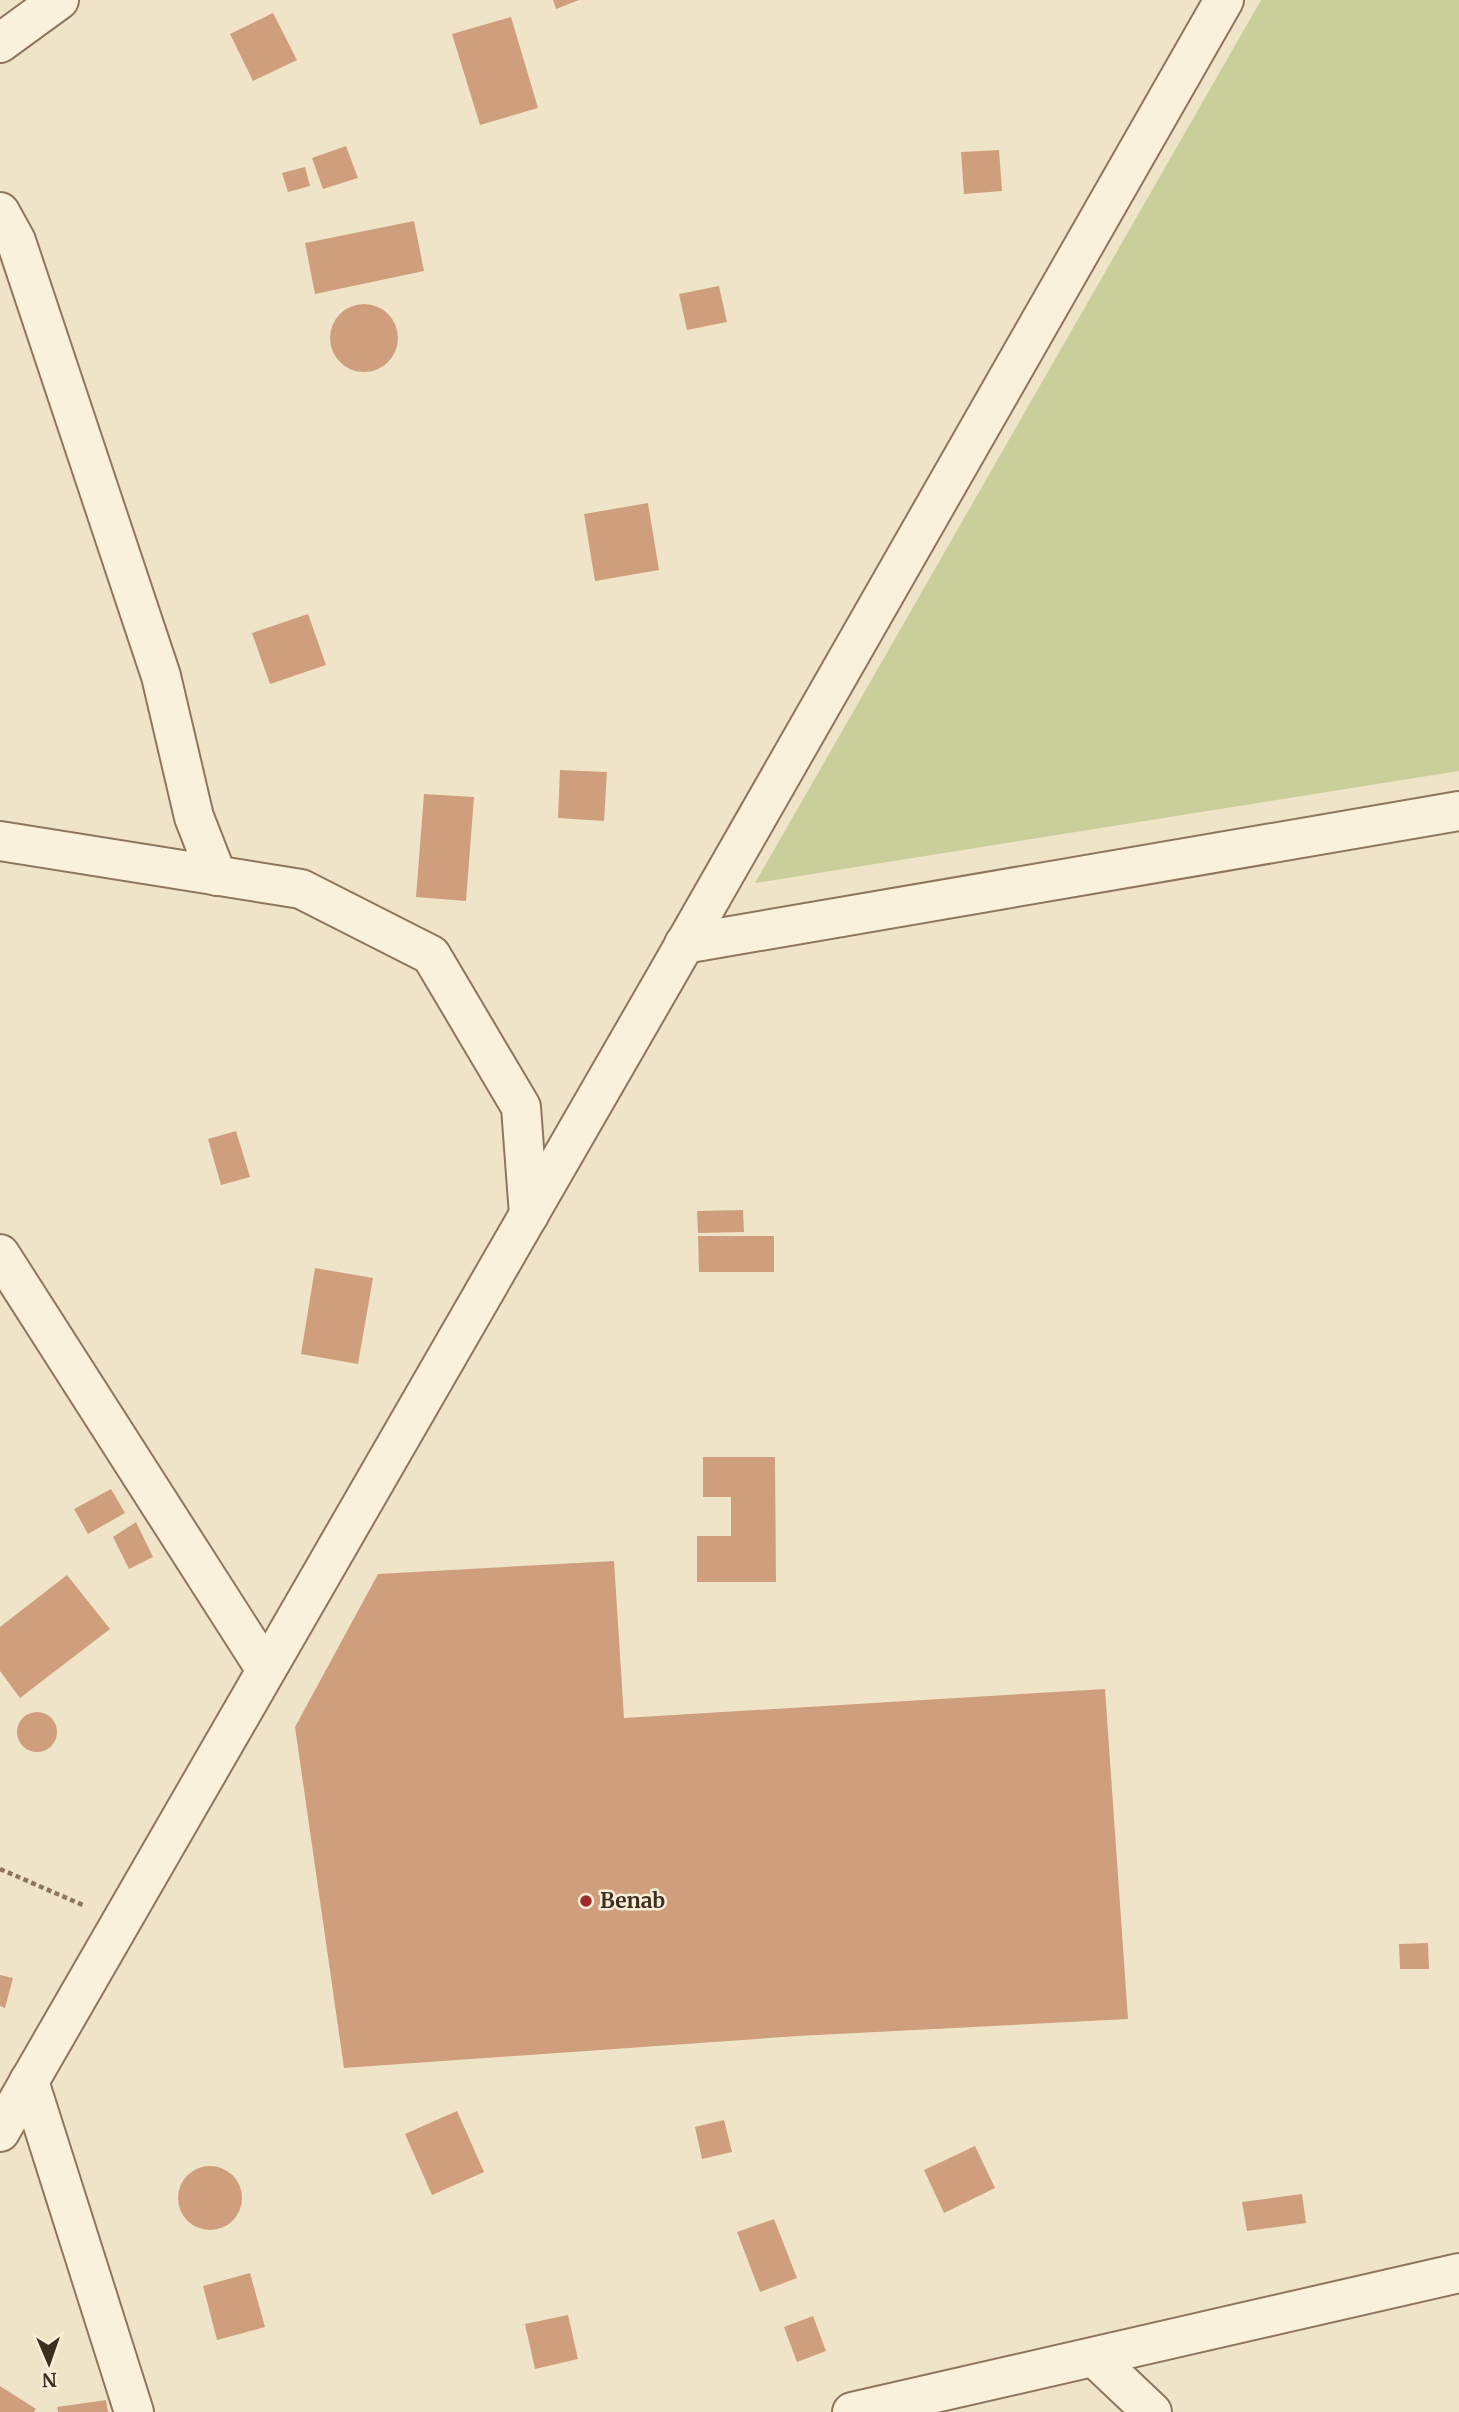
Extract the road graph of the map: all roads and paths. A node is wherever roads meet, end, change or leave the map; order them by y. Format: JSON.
{"nodes":[{"id":1,"x":59,"y":0,"type":"edge"},
{"id":2,"x":1224,"y":0,"type":"edge"},
{"id":3,"x":0,"y":43,"type":"edge"},
{"id":4,"x":0,"y":212,"type":"edge"},
{"id":5,"x":1459,"y":811,"type":"edge"},
{"id":6,"x":0,"y":841,"type":"edge"},
{"id":7,"x":217,"y":876,"type":"junction"},
{"id":8,"x":684,"y":944,"type":"junction"},
{"id":9,"x":528,"y":1215,"type":"junction"},
{"id":10,"x":0,"y":1254,"type":"edge"},
{"id":11,"x":266,"y":1670,"type":"junction"},
{"id":12,"x":0,"y":1869,"type":"edge"},
{"id":13,"x":121,"y":1922,"type":"junction"},
{"id":14,"x":29,"y":2081,"type":"junction"},
{"id":15,"x":0,"y":2132,"type":"edge"},
{"id":16,"x":1459,"y":2273,"type":"edge"},
{"id":17,"x":1094,"y":2357,"type":"junction"},
{"id":18,"x":134,"y":2412,"type":"edge"},
{"id":19,"x":852,"y":2412,"type":"edge"},
{"id":20,"x":1152,"y":2412,"type":"edge"}],
"edges":[{"from":1,"to":3,"type":"street"},
{"from":2,"to":8,"type":"street"},
{"from":4,"to":7,"type":"street"},
{"from":5,"to":8,"type":"street"},
{"from":6,"to":7,"type":"street"},
{"from":7,"to":9,"type":"street"},
{"from":8,"to":9,"type":"street"},
{"from":9,"to":11,"type":"street"},
{"from":10,"to":11,"type":"street"},
{"from":11,"to":13,"type":"street"},
{"from":12,"to":13,"type":"path"},
{"from":13,"to":14,"type":"street"},
{"from":14,"to":15,"type":"street"},
{"from":14,"to":18,"type":"street"},
{"from":16,"to":17,"type":"street"},
{"from":17,"to":19,"type":"street"},
{"from":17,"to":20,"type":"street"}]}
